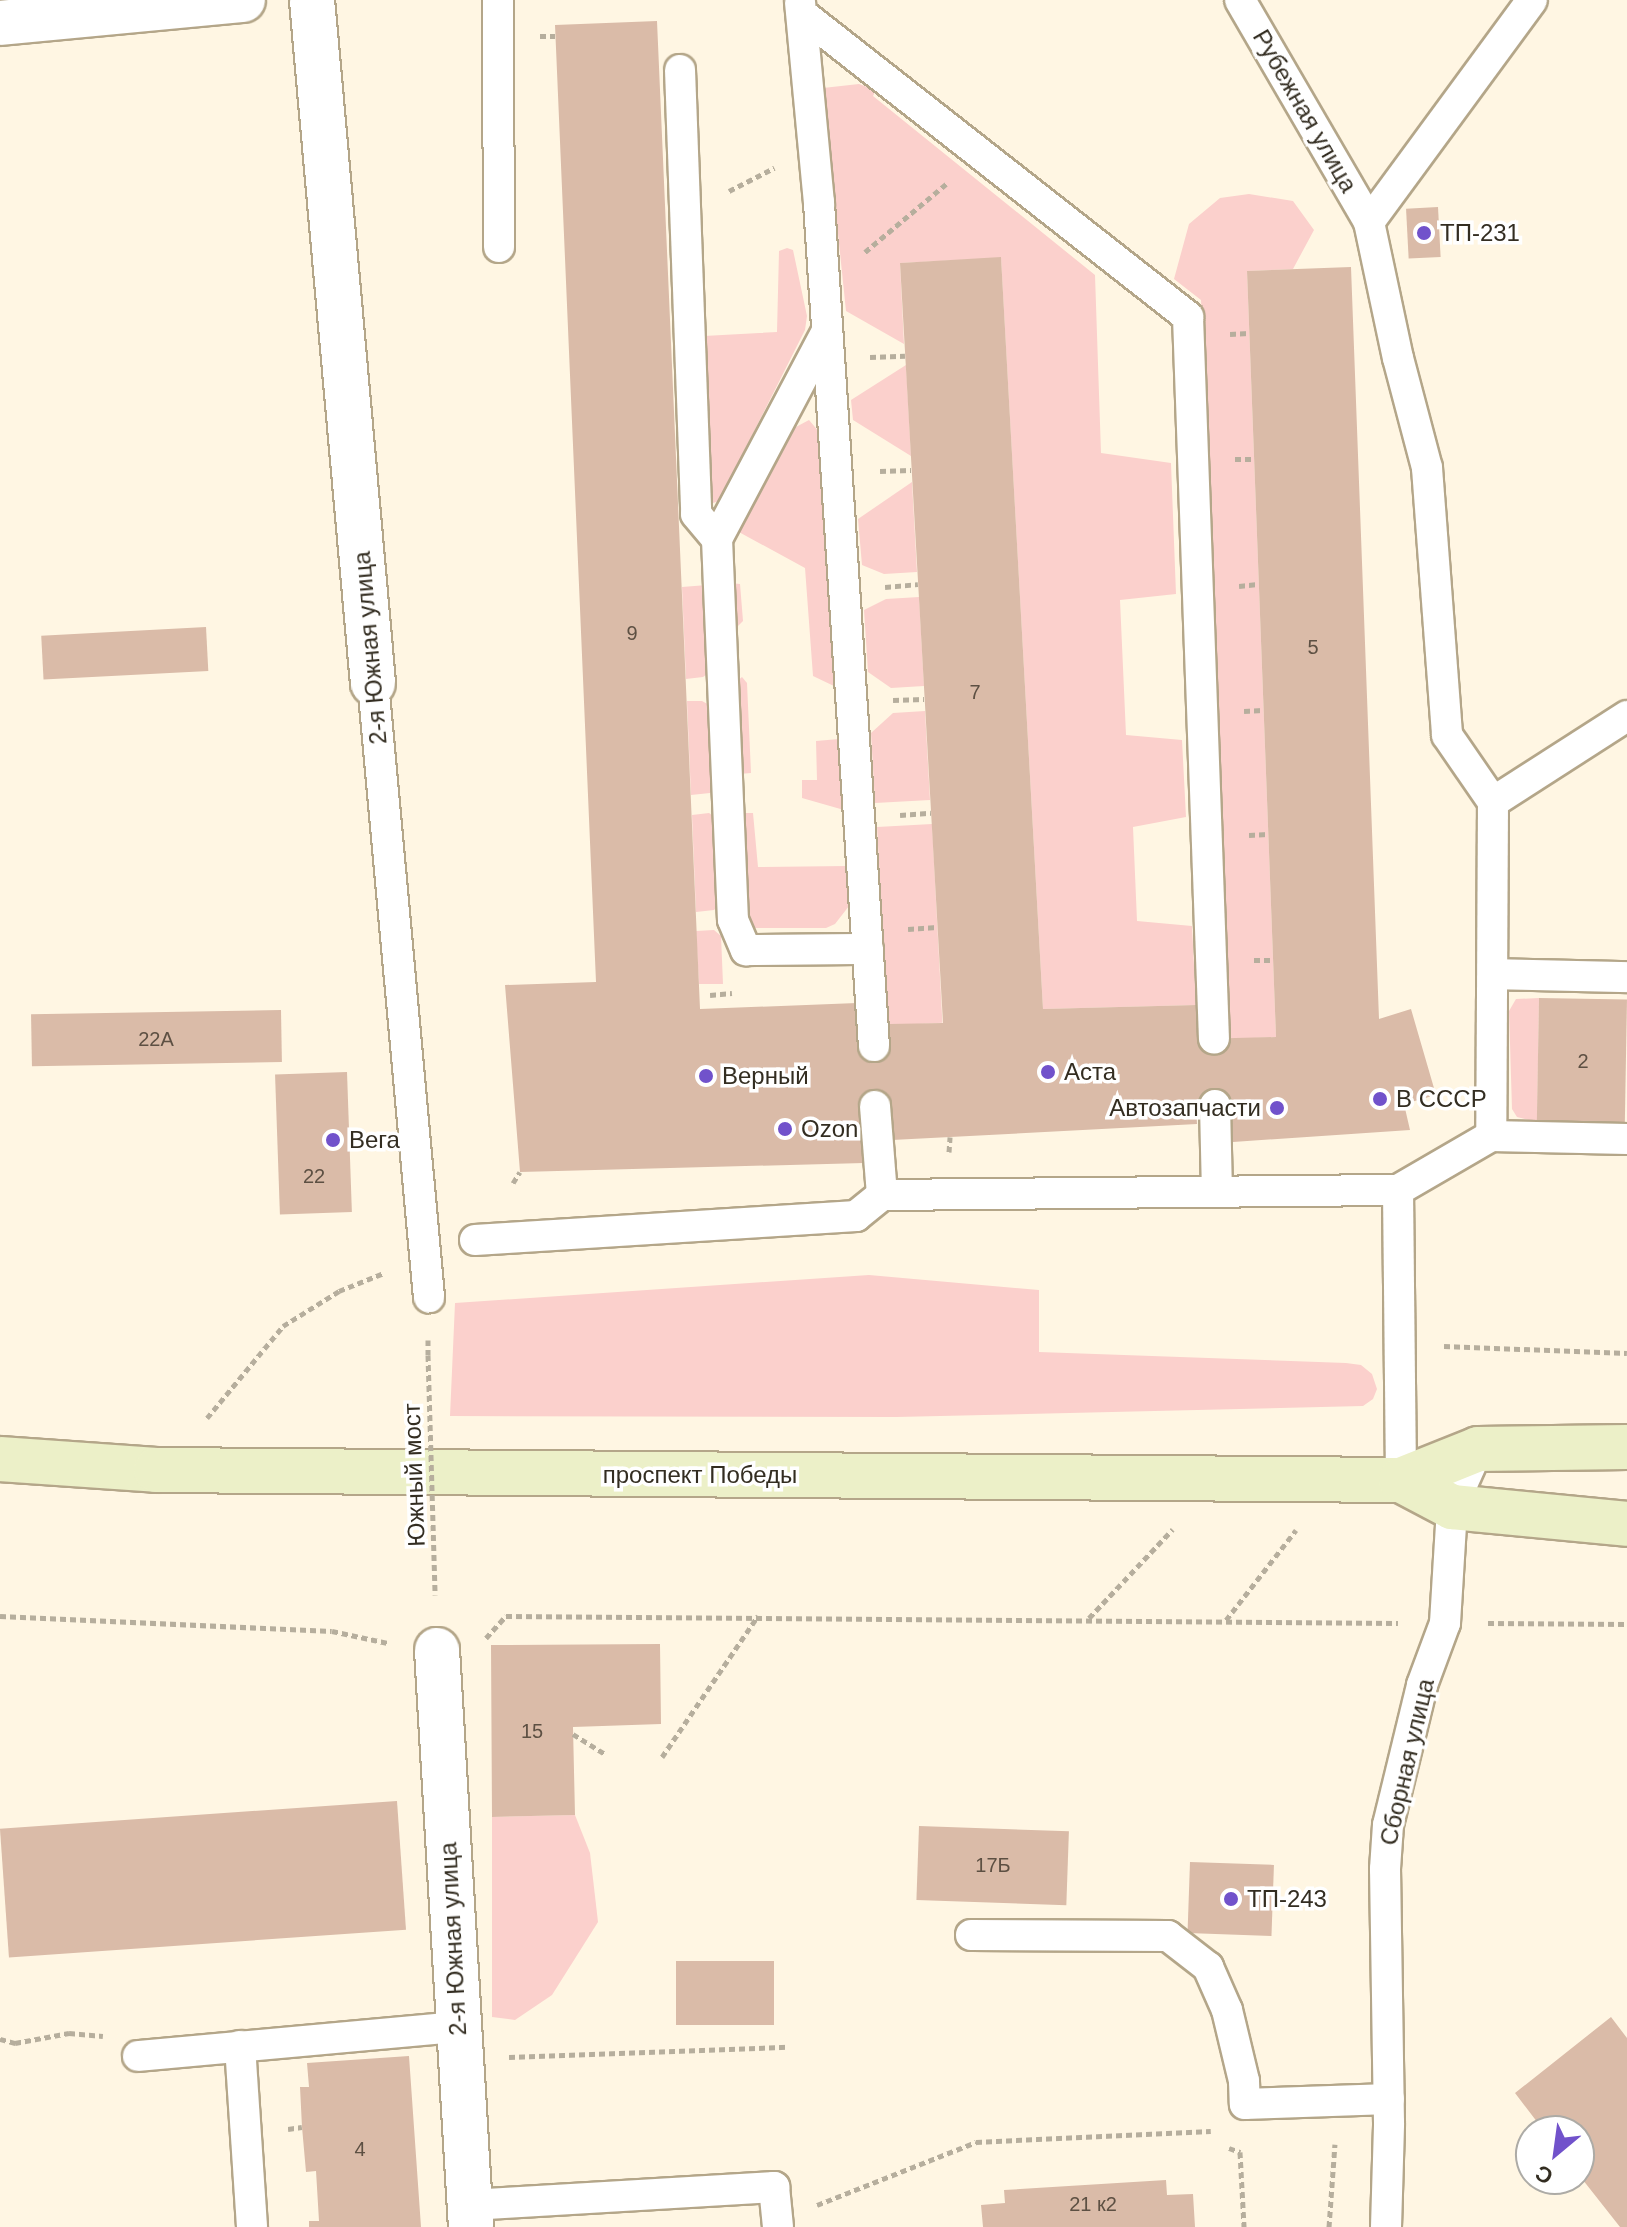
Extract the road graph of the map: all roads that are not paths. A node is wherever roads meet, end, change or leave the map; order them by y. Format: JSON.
{"nodes":[{"id":1,"x":243,"y":0,"type":"edge"},
{"id":2,"x":312,"y":0,"type":"edge"},
{"id":3,"x":498,"y":0,"type":"edge"},
{"id":4,"x":1240,"y":0,"type":"edge"},
{"id":5,"x":1532,"y":0,"type":"edge"},
{"id":6,"x":801,"y":7,"type":"edge"},
{"id":7,"x":0,"y":23,"type":"edge"},
{"id":8,"x":680,"y":70,"type":"dead end"},
{"id":9,"x":1369,"y":222,"type":"junction"},
{"id":10,"x":499,"y":247,"type":"dead end"},
{"id":11,"x":828,"y":329,"type":"junction"},
{"id":12,"x":717,"y":539,"type":"junction"},
{"id":13,"x":373,"y":683,"type":"joint"},
{"id":14,"x":1627,"y":716,"type":"edge"},
{"id":15,"x":1493,"y":802,"type":"junction"},
{"id":16,"x":868,"y":949,"type":"junction"},
{"id":17,"x":1493,"y":974,"type":"junction"},
{"id":18,"x":1627,"y":977,"type":"edge"},
{"id":19,"x":1214,"y":1039,"type":"dead end"},
{"id":20,"x":874,"y":1046,"type":"dead end"},
{"id":21,"x":1215,"y":1105,"type":"dead end"},
{"id":22,"x":875,"y":1106,"type":"dead end"},
{"id":23,"x":1491,"y":1136,"type":"junction"},
{"id":24,"x":1627,"y":1139,"type":"edge"},
{"id":25,"x":1398,"y":1190,"type":"junction"},
{"id":26,"x":1217,"y":1191,"type":"junction"},
{"id":27,"x":882,"y":1195,"type":"junction"},
{"id":28,"x":475,"y":1240,"type":"dead end"},
{"id":29,"x":429,"y":1297,"type":"dead end"},
{"id":30,"x":1627,"y":1447,"type":"edge"},
{"id":31,"x":1478,"y":1449,"type":"junction"},
{"id":32,"x":0,"y":1459,"type":"edge"},
{"id":33,"x":1401,"y":1480,"type":"junction"},
{"id":34,"x":1452,"y":1507,"type":"junction"},
{"id":35,"x":1627,"y":1524,"type":"edge"},
{"id":36,"x":437,"y":1650,"type":"road end"},
{"id":37,"x":971,"y":1935,"type":"dead end"},
{"id":38,"x":459,"y":2043,"type":"junction"},
{"id":39,"x":240,"y":2046,"type":"junction"},
{"id":40,"x":138,"y":2056,"type":"road end"},
{"id":41,"x":1389,"y":2099,"type":"junction"},
{"id":42,"x":470,"y":2216,"type":"edge"},
{"id":43,"x":778,"y":2223,"type":"edge"},
{"id":44,"x":252,"y":2227,"type":"edge"},
{"id":45,"x":1386,"y":2227,"type":"edge"}],
"edges":[{"from":1,"to":7,"type":"street"},
{"from":2,"to":13,"type":"street","name":"2-я Южная улица"},
{"from":3,"to":10,"type":"lane"},
{"from":4,"to":9,"type":"lane","name":"Рубежная улица"},
{"from":5,"to":9,"type":"lane"},
{"from":6,"to":11,"type":"lane"},
{"from":6,"to":19,"type":"lane"},
{"from":8,"to":12,"type":"lane"},
{"from":9,"to":15,"type":"lane","name":"Рубежная улица"},
{"from":11,"to":12,"type":"lane"},
{"from":11,"to":16,"type":"lane"},
{"from":12,"to":16,"type":"lane"},
{"from":13,"to":29,"type":"lane","name":"2-я Южная улица"},
{"from":14,"to":15,"type":"lane"},
{"from":15,"to":17,"type":"lane"},
{"from":16,"to":20,"type":"lane"},
{"from":17,"to":18,"type":"lane"},
{"from":17,"to":23,"type":"lane"},
{"from":21,"to":26,"type":"lane"},
{"from":22,"to":27,"type":"lane"},
{"from":23,"to":24,"type":"lane"},
{"from":23,"to":25,"type":"lane"},
{"from":25,"to":26,"type":"lane"},
{"from":25,"to":33,"type":"lane"},
{"from":26,"to":27,"type":"lane"},
{"from":27,"to":28,"type":"lane"},
{"from":30,"to":31,"type":"street","name":"проспект Победы"},
{"from":31,"to":33,"type":"street","name":"проспект Победы"},
{"from":31,"to":34,"type":"lane","name":"Сборная улица"},
{"from":32,"to":33,"type":"street","name":"проспект Победы"},
{"from":33,"to":34,"type":"street","name":"проспект Победы"},
{"from":34,"to":35,"type":"street","name":"проспект Победы"},
{"from":34,"to":41,"type":"lane","name":"Сборная улица"},
{"from":36,"to":38,"type":"street","name":"2-я Южная улица"},
{"from":37,"to":41,"type":"lane"},
{"from":38,"to":39,"type":"lane"},
{"from":38,"to":42,"type":"street","name":"2-я Южная улица"},
{"from":39,"to":40,"type":"lane"},
{"from":39,"to":44,"type":"lane"},
{"from":41,"to":45,"type":"lane","name":"Сборная улица"},
{"from":42,"to":43,"type":"lane"}]}
